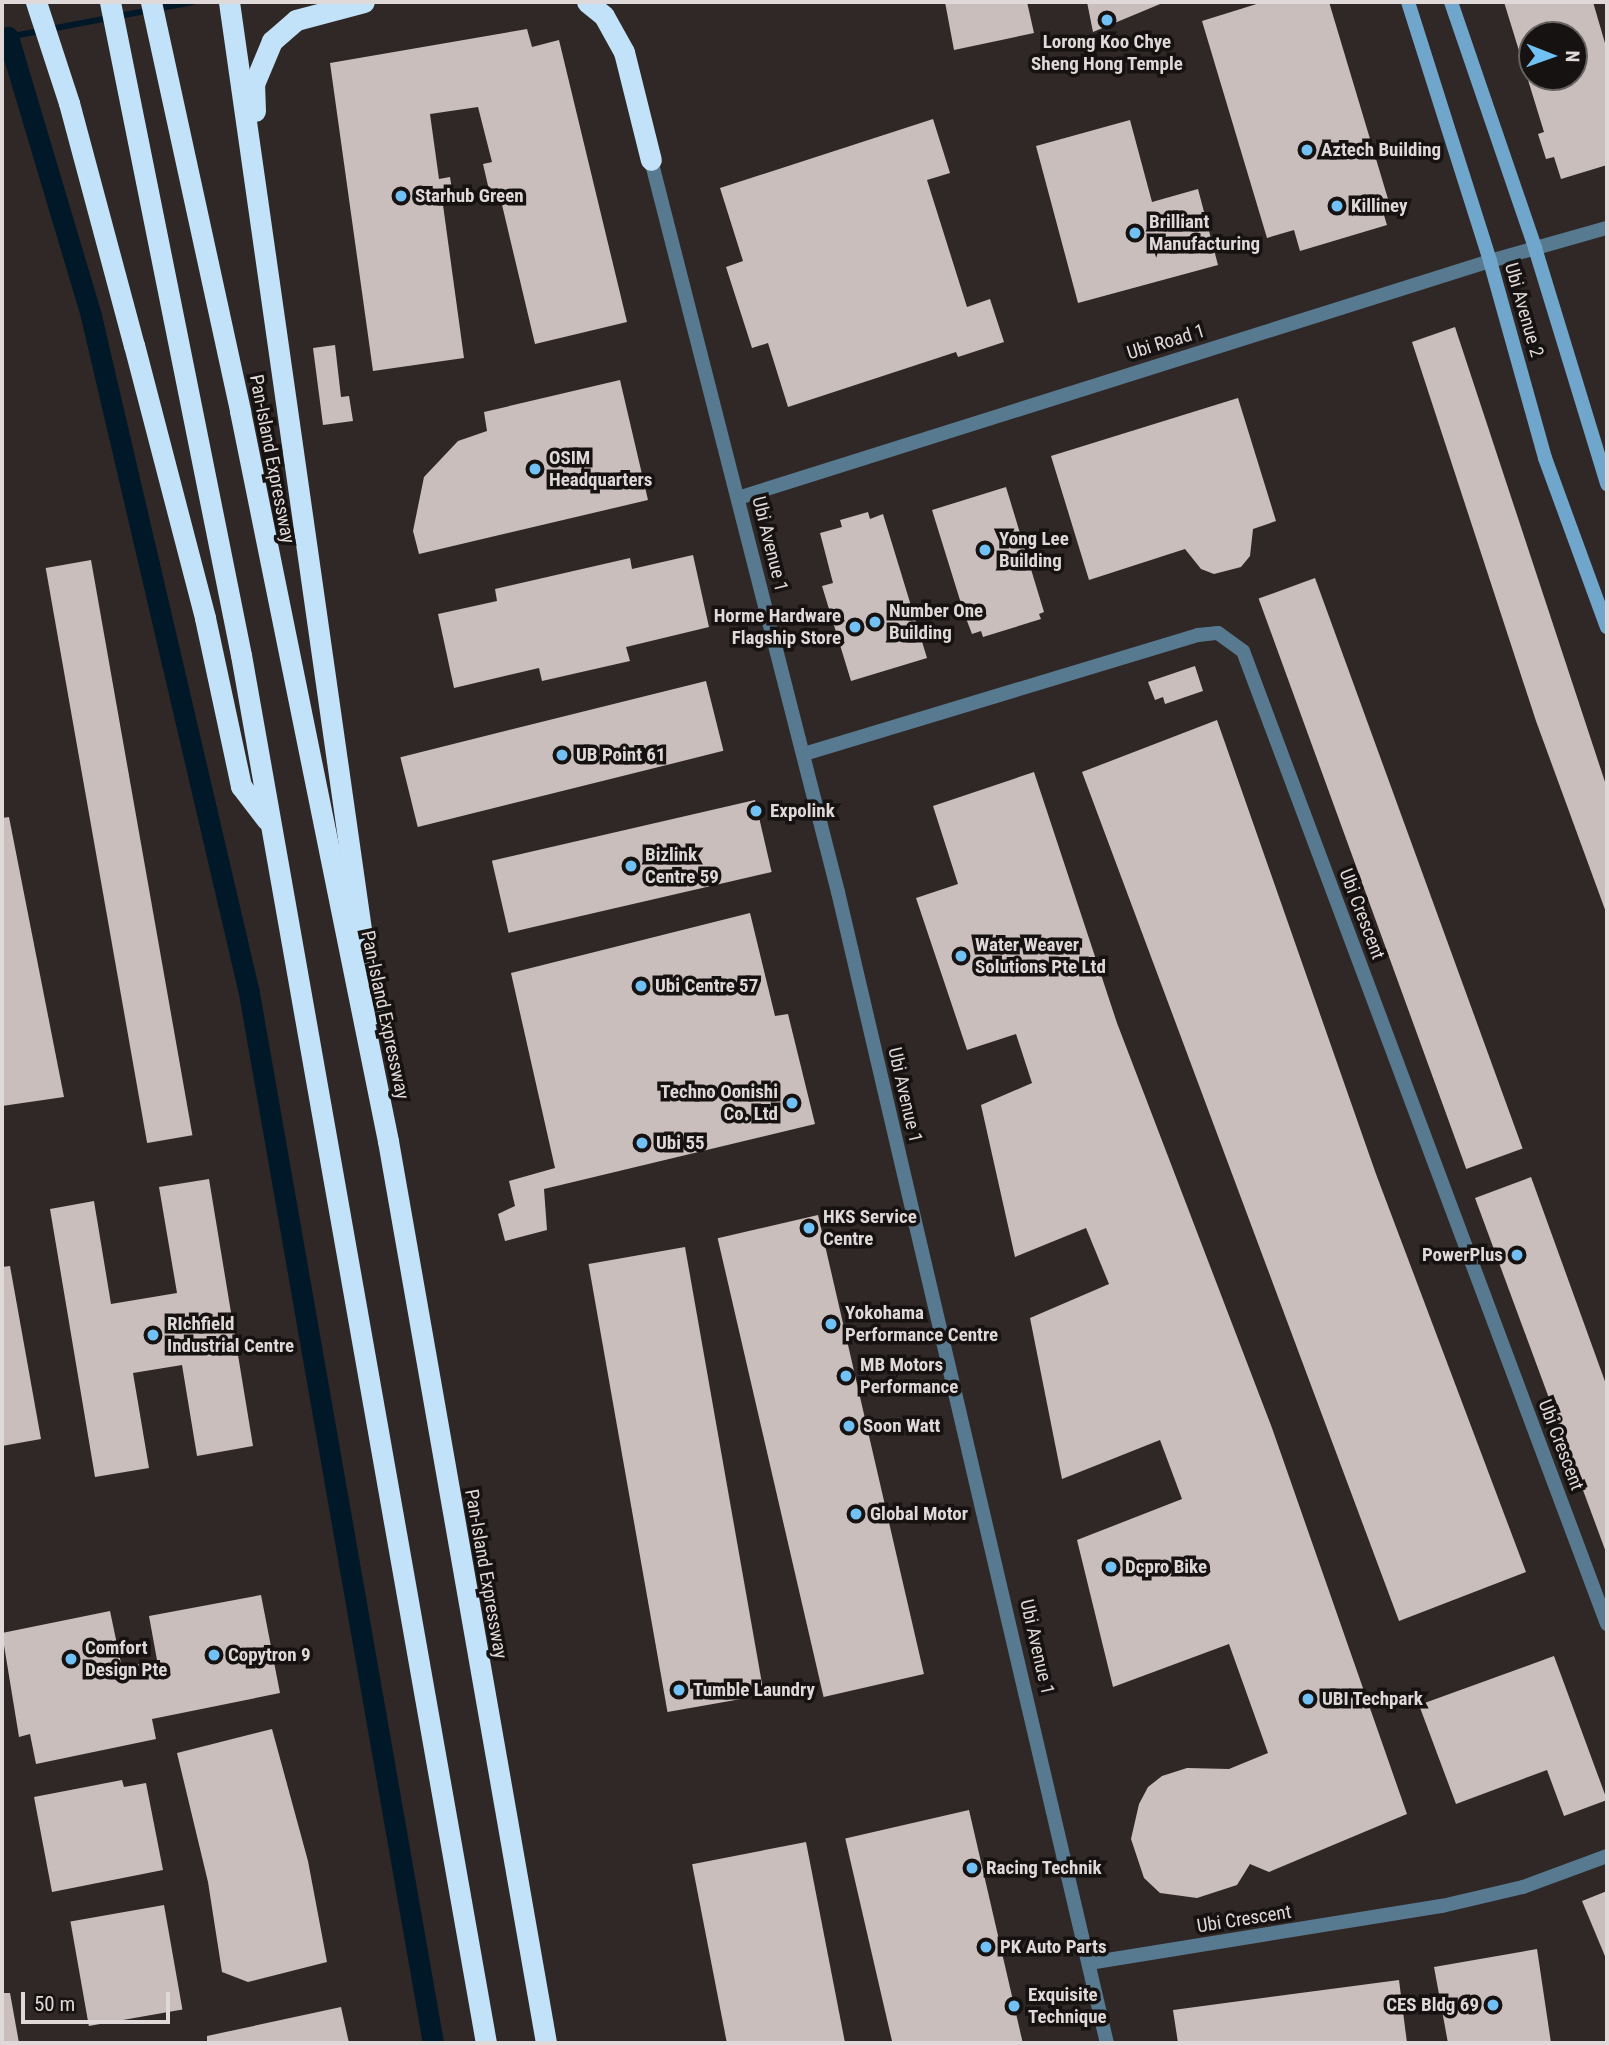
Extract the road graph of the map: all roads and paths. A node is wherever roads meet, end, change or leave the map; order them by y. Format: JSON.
{"nodes":[{"id":1,"x":110,"y":2,"type":"edge"},
{"id":2,"x":150,"y":2,"type":"edge"},
{"id":3,"x":364,"y":2,"type":"edge"},
{"id":4,"x":587,"y":2,"type":"edge"},
{"id":5,"x":1408,"y":2,"type":"edge"},
{"id":6,"x":1451,"y":2,"type":"edge"},
{"id":7,"x":229,"y":3,"type":"edge"},
{"id":8,"x":39,"y":10,"type":"edge"},
{"id":9,"x":651,"y":160,"type":"joint"},
{"id":10,"x":1607,"y":228,"type":"edge"},
{"id":11,"x":1535,"y":248,"type":"junction"},
{"id":12,"x":262,"y":258,"type":"junction"},
{"id":13,"x":1490,"y":261,"type":"junction"},
{"id":14,"x":1607,"y":484,"type":"edge"},
{"id":15,"x":738,"y":498,"type":"junction"},
{"id":16,"x":1607,"y":627,"type":"edge"},
{"id":17,"x":804,"y":754,"type":"junction"},
{"id":18,"x":268,"y":822,"type":"junction"},
{"id":19,"x":388,"y":1141,"type":"junction"},
{"id":20,"x":1607,"y":1624,"type":"edge"},
{"id":21,"x":1607,"y":1856,"type":"edge"},
{"id":22,"x":1089,"y":1964,"type":"junction"},
{"id":23,"x":486,"y":2043,"type":"edge"},
{"id":24,"x":546,"y":2043,"type":"edge"},
{"id":25,"x":1107,"y":2043,"type":"edge"}],
"edges":[{"from":1,"to":18,"type":"highway"},
{"from":2,"to":19,"type":"highway","name":"Pan-Island Expressway"},
{"from":3,"to":12,"type":"highway"},
{"from":4,"to":9,"type":"highway"},
{"from":5,"to":13,"type":"main road","name":"Ubi Avenue 2"},
{"from":6,"to":11,"type":"main road","name":"Ubi Avenue 2"},
{"from":7,"to":12,"type":"highway"},
{"from":8,"to":18,"type":"highway"},
{"from":9,"to":15,"type":"street","name":"Ubi Avenue 1"},
{"from":10,"to":11,"type":"street","name":"Ubi Road 1"},
{"from":11,"to":13,"type":"street","name":"Ubi Road 1"},
{"from":11,"to":14,"type":"main road","name":"Ubi Avenue 2"},
{"from":12,"to":19,"type":"highway"},
{"from":13,"to":15,"type":"street","name":"Ubi Road 1"},
{"from":13,"to":16,"type":"main road","name":"Ubi Avenue 2"},
{"from":15,"to":17,"type":"street","name":"Ubi Avenue 1"},
{"from":17,"to":20,"type":"street","name":"Ubi Crescent"},
{"from":17,"to":22,"type":"street","name":"Ubi Avenue 1"},
{"from":18,"to":23,"type":"highway"},
{"from":19,"to":24,"type":"highway","name":"Pan-Island Expressway"},
{"from":21,"to":22,"type":"street","name":"Ubi Crescent"},
{"from":22,"to":25,"type":"street","name":"Ubi Avenue 1"}]}
